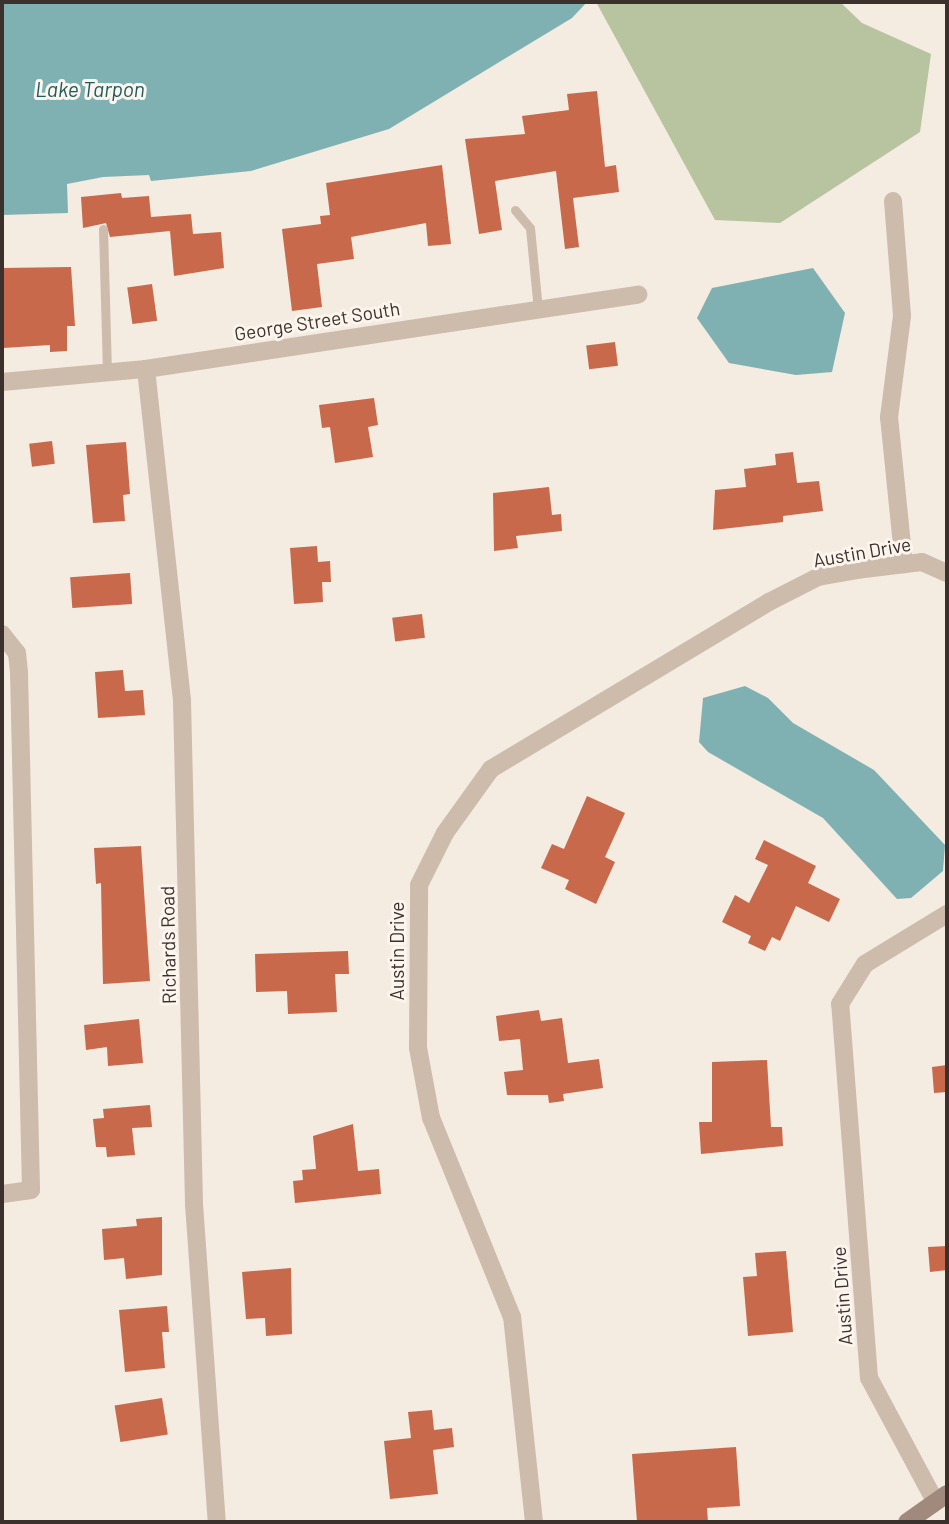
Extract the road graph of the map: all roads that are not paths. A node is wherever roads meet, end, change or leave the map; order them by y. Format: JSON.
{"nodes":[{"id":1,"x":893,"y":201,"type":"dead end"},
{"id":2,"x":515,"y":210,"type":"dead end"},
{"id":3,"x":103,"y":229,"type":"dead end"},
{"id":4,"x":638,"y":295,"type":"dead end"},
{"id":5,"x":538,"y":310,"type":"junction"},
{"id":6,"x":146,"y":369,"type":"junction"},
{"id":7,"x":107,"y":372,"type":"junction"},
{"id":8,"x":2,"y":382,"type":"edge"},
{"id":9,"x":904,"y":564,"type":"junction"},
{"id":10,"x":947,"y":573,"type":"edge"},
{"id":11,"x":2,"y":634,"type":"edge"},
{"id":12,"x":947,"y":914,"type":"edge"},
{"id":13,"x":2,"y":1194,"type":"edge"},
{"id":14,"x":941,"y":1498,"type":"edge"},
{"id":15,"x":217,"y":1522,"type":"edge"},
{"id":16,"x":534,"y":1522,"type":"edge"},
{"id":17,"x":907,"y":1522,"type":"edge"}],
"edges":[{"from":1,"to":9,"type":"street"},
{"from":2,"to":5,"type":"lane"},
{"from":3,"to":7,"type":"lane"},
{"from":4,"to":5,"type":"street","name":"George Street South"},
{"from":5,"to":6,"type":"street","name":"George Street South"},
{"from":6,"to":7,"type":"street","name":"George Street South"},
{"from":6,"to":15,"type":"street","name":"Richards Road"},
{"from":7,"to":8,"type":"street","name":"George Street South"},
{"from":9,"to":10,"type":"street","name":"Austin Drive"},
{"from":9,"to":16,"type":"street","name":"Austin Drive"},
{"from":11,"to":13,"type":"street"},
{"from":12,"to":14,"type":"street","name":"Austin Drive"},
{"from":14,"to":17,"type":"street"}]}
